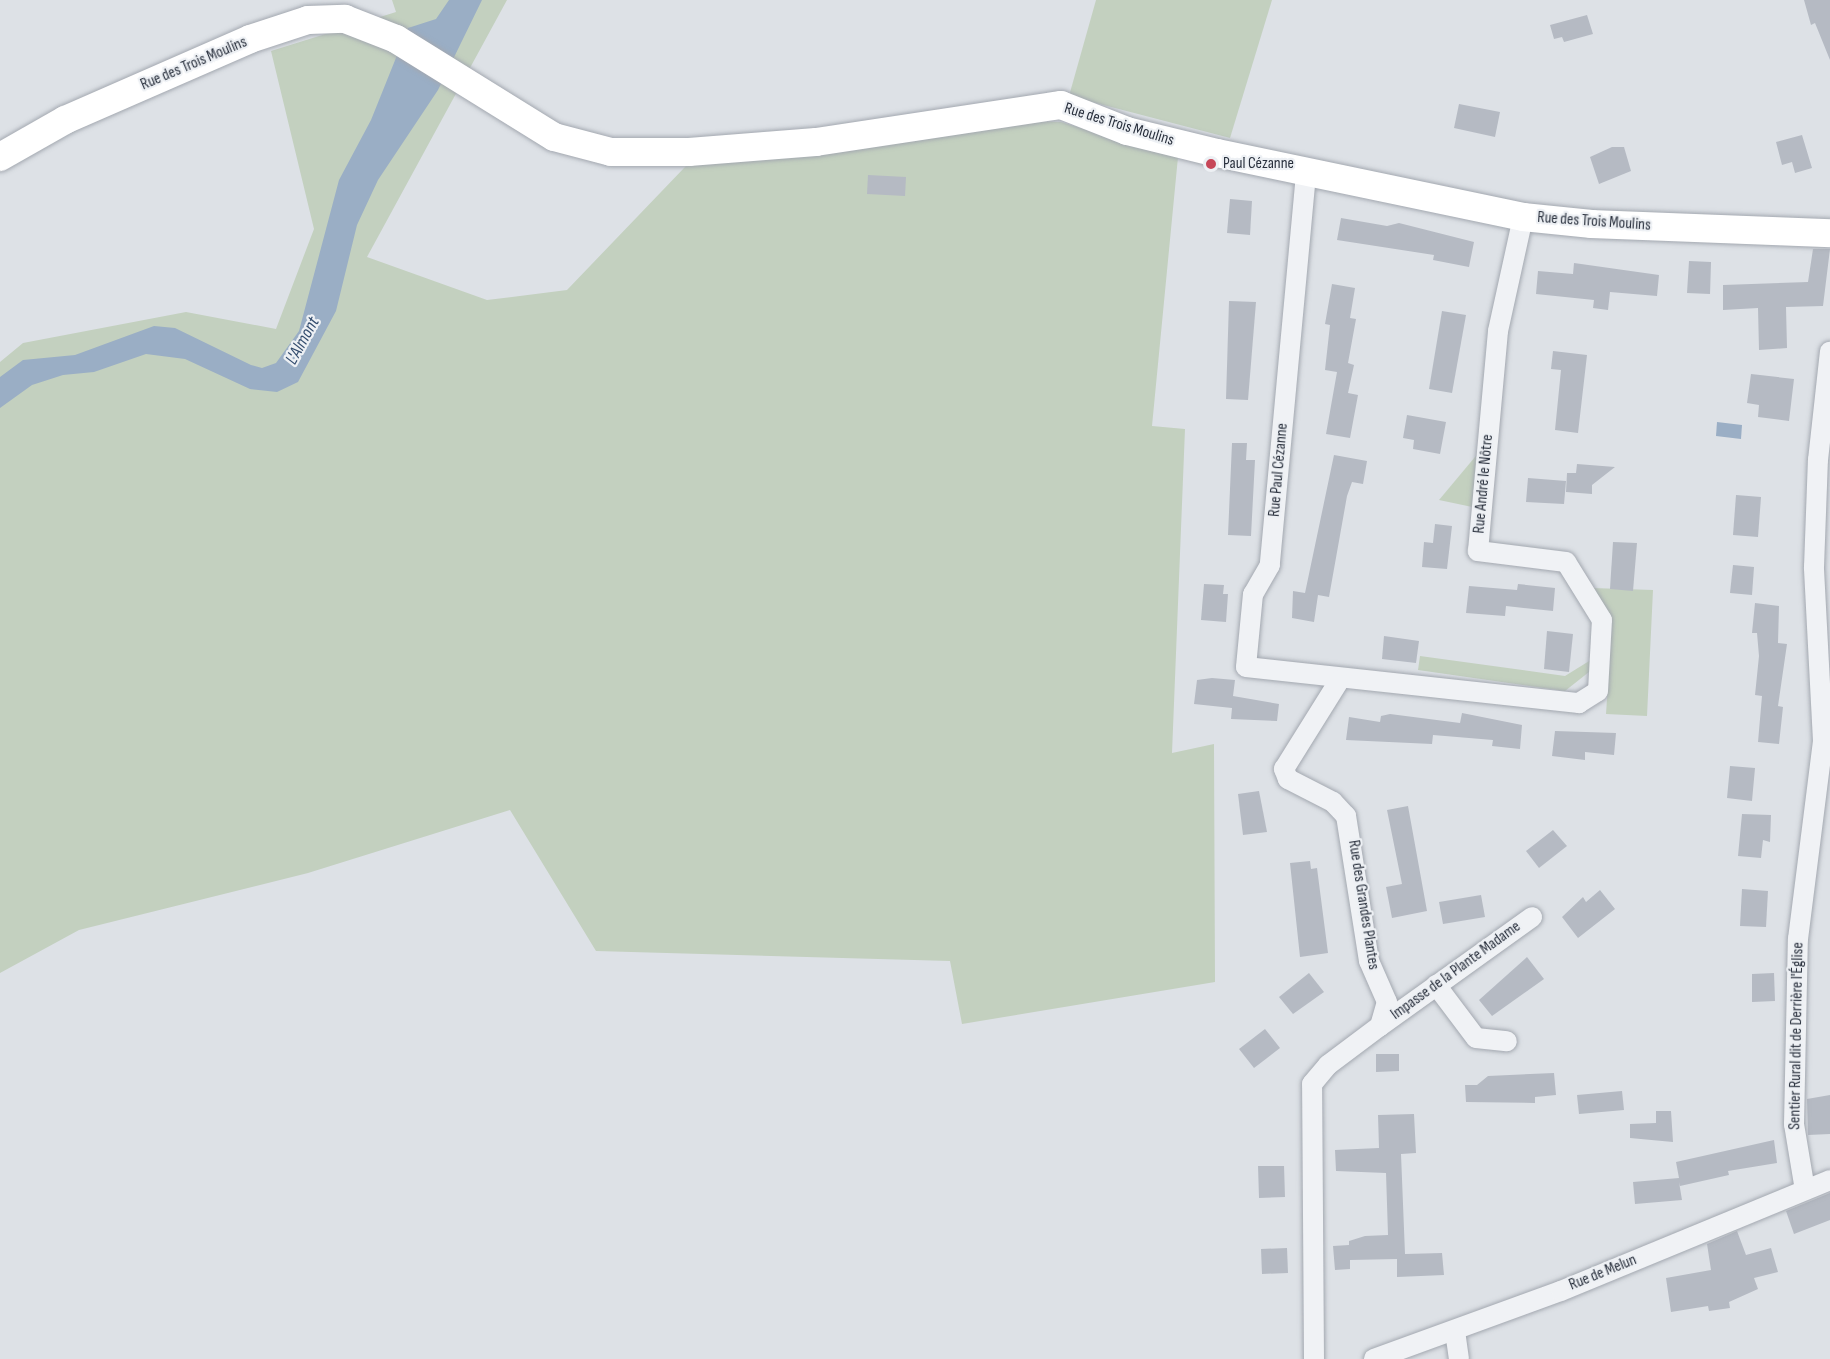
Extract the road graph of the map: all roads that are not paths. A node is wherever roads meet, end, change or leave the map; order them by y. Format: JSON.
{"nodes":[{"id":1,"x":0,"y":157,"type":"edge"},
{"id":2,"x":1306,"y":174,"type":"junction"},
{"id":3,"x":1523,"y":217,"type":"junction"},
{"id":4,"x":1830,"y":233,"type":"edge"},
{"id":5,"x":1830,"y":351,"type":"edge"},
{"id":6,"x":1339,"y":681,"type":"junction"},
{"id":7,"x":1822,"y":823,"type":"edge"},
{"id":8,"x":1532,"y":917,"type":"dead end"},
{"id":9,"x":1436,"y":985,"type":"junction"},
{"id":10,"x":1380,"y":1026,"type":"junction"},
{"id":11,"x":1507,"y":1041,"type":"dead end"},
{"id":12,"x":1830,"y":1180,"type":"edge"},
{"id":13,"x":1805,"y":1190,"type":"junction"},
{"id":14,"x":1455,"y":1331,"type":"junction"},
{"id":15,"x":1314,"y":1359,"type":"edge"},
{"id":16,"x":1374,"y":1359,"type":"edge"},
{"id":17,"x":1459,"y":1359,"type":"edge"}],
"edges":[{"from":1,"to":2,"type":"street","name":"Rue des Trois Moulins"},
{"from":2,"to":3,"type":"street","name":"Rue des Trois Moulins"},
{"from":2,"to":6,"type":"street","name":"Rue Paul Cézanne"},
{"from":3,"to":4,"type":"street","name":"Rue des Trois Moulins"},
{"from":3,"to":6,"type":"street","name":"Rue André le Nôtre"},
{"from":5,"to":7,"type":"street","name":"Sentier Rural dit de Derrière l'Église"},
{"from":6,"to":10,"type":"street","name":"Rue des Grandes Plantes"},
{"from":7,"to":13,"type":"street","name":"Sentier Rural dit de Derrière l'Église"},
{"from":8,"to":9,"type":"street","name":"Impasse de la Plante Madame"},
{"from":9,"to":10,"type":"street","name":"Impasse de la Plante Madame"},
{"from":9,"to":11,"type":"street"},
{"from":10,"to":15,"type":"street"},
{"from":12,"to":13,"type":"street","name":"Rue de Melun"},
{"from":13,"to":14,"type":"street","name":"Rue de Melun"},
{"from":14,"to":16,"type":"street","name":"Rue de Melun"},
{"from":14,"to":17,"type":"street"}]}
